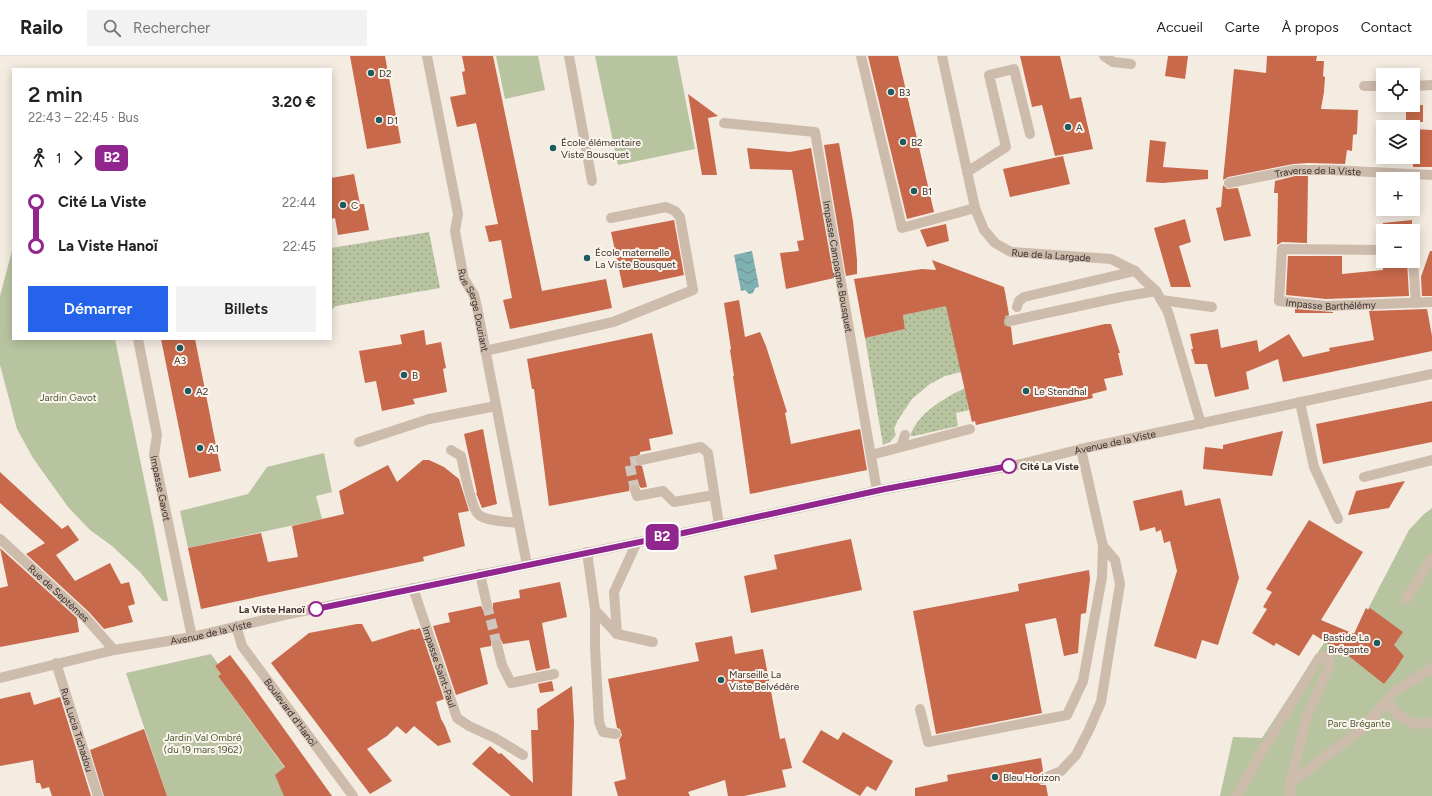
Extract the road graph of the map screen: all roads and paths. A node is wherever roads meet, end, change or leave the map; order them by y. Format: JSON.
{"nodes":[{"id":1,"x":427,"y":56,"type":"edge"},
{"id":2,"x":569,"y":56,"type":"edge"},
{"id":3,"x":861,"y":56,"type":"edge"},
{"id":4,"x":942,"y":56,"type":"edge"},
{"id":5,"x":1104,"y":56,"type":"edge"},
{"id":6,"x":1131,"y":64,"type":"dead end"},
{"id":7,"x":1432,"y":85,"type":"edge"},
{"id":8,"x":1364,"y":86,"type":"dead end"},
{"id":9,"x":1376,"y":86,"type":"edge"},
{"id":10,"x":1420,"y":86,"type":"edge"},
{"id":11,"x":724,"y":123,"type":"dead end"},
{"id":12,"x":1030,"y":134,"type":"dead end"},
{"id":13,"x":967,"y":172,"type":"junction"},
{"id":14,"x":1432,"y":175,"type":"edge"},
{"id":15,"x":592,"y":181,"type":"dead end"},
{"id":16,"x":1229,"y":183,"type":"dead end"},
{"id":17,"x":975,"y":208,"type":"junction"},
{"id":18,"x":611,"y":218,"type":"dead end"},
{"id":19,"x":1376,"y":250,"type":"edge"},
{"id":20,"x":1414,"y":268,"type":"edge"},
{"id":21,"x":1135,"y":272,"type":"junction"},
{"id":22,"x":1158,"y":296,"type":"junction"},
{"id":23,"x":1432,"y":302,"type":"edge"},
{"id":24,"x":1416,"y":303,"type":"junction"},
{"id":25,"x":1212,"y":306,"type":"dead end"},
{"id":26,"x":1017,"y":307,"type":"dead end"},
{"id":27,"x":1010,"y":321,"type":"dead end"},
{"id":28,"x":138,"y":340,"type":"edge"},
{"id":29,"x":485,"y":351,"type":"junction"},
{"id":30,"x":1432,"y":374,"type":"edge"},
{"id":31,"x":1300,"y":402,"type":"junction"},
{"id":32,"x":496,"y":406,"type":"junction"},
{"id":33,"x":1201,"y":424,"type":"junction"},
{"id":34,"x":970,"y":429,"type":"dead end"},
{"id":35,"x":905,"y":435,"type":"dead end"},
{"id":36,"x":359,"y":442,"type":"dead end"},
{"id":37,"x":901,"y":447,"type":"junction"},
{"id":38,"x":1081,"y":449,"type":"junction"},
{"id":39,"x":451,"y":450,"type":"dead end"},
{"id":40,"x":871,"y":455,"type":"junction"},
{"id":41,"x":641,"y":460,"type":"tunnel mouth"},
{"id":42,"x":1432,"y":460,"type":"edge"},
{"id":43,"x":1364,"y":477,"type":"dead end"},
{"id":44,"x":635,"y":490,"type":"dead end"},
{"id":45,"x":877,"y":491,"type":"junction"},
{"id":46,"x":714,"y":496,"type":"junction"},
{"id":47,"x":1338,"y":519,"type":"dead end"},
{"id":48,"x":519,"y":523,"type":"junction"},
{"id":49,"x":719,"y":525,"type":"junction"},
{"id":50,"x":0,"y":539,"type":"edge"},
{"id":51,"x":637,"y":542,"type":"junction"},
{"id":52,"x":1103,"y":546,"type":"junction"},
{"id":53,"x":587,"y":552,"type":"junction"},
{"id":54,"x":1432,"y":558,"type":"edge"},
{"id":55,"x":527,"y":564,"type":"junction"},
{"id":56,"x":480,"y":574,"type":"junction"},
{"id":57,"x":413,"y":588,"type":"junction"},
{"id":58,"x":1406,"y":599,"type":"dead end"},
{"id":59,"x":487,"y":605,"type":"tunnel mouth"},
{"id":60,"x":595,"y":610,"type":"junction"},
{"id":61,"x":236,"y":626,"type":"junction"},
{"id":62,"x":617,"y":634,"type":"junction"},
{"id":63,"x":192,"y":636,"type":"junction"},
{"id":64,"x":653,"y":642,"type":"dead end"},
{"id":65,"x":497,"y":645,"type":"tunnel mouth"},
{"id":66,"x":114,"y":650,"type":"junction"},
{"id":67,"x":56,"y":663,"type":"junction"},
{"id":68,"x":1432,"y":668,"type":"edge"},
{"id":69,"x":554,"y":674,"type":"dead end"},
{"id":70,"x":0,"y":678,"type":"edge"},
{"id":71,"x":1386,"y":701,"type":"junction"},
{"id":72,"x":920,"y":709,"type":"dead end"},
{"id":73,"x":1432,"y":723,"type":"edge"},
{"id":74,"x":616,"y":734,"type":"dead end"},
{"id":75,"x":523,"y":756,"type":"dead end"},
{"id":76,"x":1042,"y":779,"type":"dead end"},
{"id":77,"x":1290,"y":783,"type":"junction"},
{"id":78,"x":98,"y":796,"type":"edge"},
{"id":79,"x":353,"y":796,"type":"edge"},
{"id":80,"x":1236,"y":796,"type":"edge"},
{"id":81,"x":1290,"y":796,"type":"edge"}],
"edges":[{"from":1,"to":29,"type":"street","name":"Rue Serge Douriant"},
{"from":2,"to":15,"type":"street"},
{"from":3,"to":17,"type":"street"},
{"from":4,"to":13,"type":"street","name":"Rue de la Largade"},
{"from":5,"to":6,"type":"street"},
{"from":7,"to":10,"type":"street"},
{"from":8,"to":9,"type":"street"},
{"from":11,"to":40,"type":"street","name":"Impasse Campagne Bousquet"},
{"from":12,"to":13,"type":"street"},
{"from":13,"to":17,"type":"street","name":"Rue de la Largade"},
{"from":14,"to":16,"type":"street","name":"Traverse de la Viste"},
{"from":17,"to":21,"type":"street","name":"Rue de la Largade"},
{"from":18,"to":29,"type":"street"},
{"from":19,"to":24,"type":"street","name":"Impasse Barthélémy"},
{"from":20,"to":24,"type":"street"},
{"from":21,"to":22,"type":"street","name":"Rue de la Largade"},
{"from":21,"to":26,"type":"street"},
{"from":22,"to":25,"type":"street"},
{"from":22,"to":27,"type":"street"},
{"from":22,"to":33,"type":"street","name":"Rue de la Largade"},
{"from":23,"to":24,"type":"street","name":"Impasse Barthélémy"},
{"from":28,"to":63,"type":"street","name":"Impasse Gavot"},
{"from":29,"to":32,"type":"street","name":"Rue Serge Douriant"},
{"from":30,"to":31,"type":"street","name":"Avenue de la Viste"},
{"from":31,"to":33,"type":"street","name":"Avenue de la Viste"},
{"from":31,"to":47,"type":"street"},
{"from":32,"to":36,"type":"street"},
{"from":32,"to":48,"type":"street","name":"Rue Serge Douriant"},
{"from":33,"to":38,"type":"street","name":"Avenue de la Viste"},
{"from":34,"to":37,"type":"street"},
{"from":35,"to":37,"type":"street"},
{"from":37,"to":40,"type":"street"},
{"from":38,"to":45,"type":"street","name":"Avenue de la Viste"},
{"from":38,"to":52,"type":"street"},
{"from":39,"to":48,"type":"street"},
{"from":40,"to":45,"type":"street","name":"Impasse Campagne Bousquet"},
{"from":41,"to":46,"type":"street"},
{"from":42,"to":43,"type":"street"},
{"from":44,"to":46,"type":"street"},
{"from":45,"to":49,"type":"street","name":"Avenue de la Viste"},
{"from":46,"to":49,"type":"street"},
{"from":48,"to":55,"type":"street","name":"Rue Serge Douriant"},
{"from":49,"to":51,"type":"street","name":"Avenue de la Viste"},
{"from":50,"to":66,"type":"street","name":"Rue de Septèmes"},
{"from":51,"to":53,"type":"street","name":"Avenue de la Viste"},
{"from":51,"to":62,"type":"street"},
{"from":52,"to":72,"type":"street"},
{"from":52,"to":76,"type":"street"},
{"from":53,"to":55,"type":"street","name":"Avenue de la Viste"},
{"from":53,"to":60,"type":"street"},
{"from":54,"to":58,"type":"street"},
{"from":55,"to":56,"type":"street","name":"Avenue de la Viste"},
{"from":56,"to":57,"type":"street","name":"Avenue de la Viste"},
{"from":56,"to":59,"type":"street"},
{"from":57,"to":61,"type":"street","name":"Avenue de la Viste"},
{"from":57,"to":75,"type":"street","name":"Impasse Saint-Paul"},
{"from":60,"to":62,"type":"street"},
{"from":60,"to":74,"type":"street"},
{"from":61,"to":63,"type":"street","name":"Avenue de la Viste"},
{"from":61,"to":79,"type":"street","name":"Boulevard d'Hanoï"},
{"from":62,"to":64,"type":"street"},
{"from":63,"to":66,"type":"street","name":"Avenue de la Viste"},
{"from":65,"to":69,"type":"street"},
{"from":66,"to":67,"type":"street","name":"Avenue de la Viste"},
{"from":67,"to":70,"type":"street","name":"Avenue de la Viste"},
{"from":67,"to":78,"type":"street","name":"Rue Lucia Tichadou"},
{"from":68,"to":71,"type":"street"},
{"from":71,"to":73,"type":"street"},
{"from":71,"to":77,"type":"street"},
{"from":77,"to":80,"type":"street"},
{"from":77,"to":81,"type":"street"}]}
